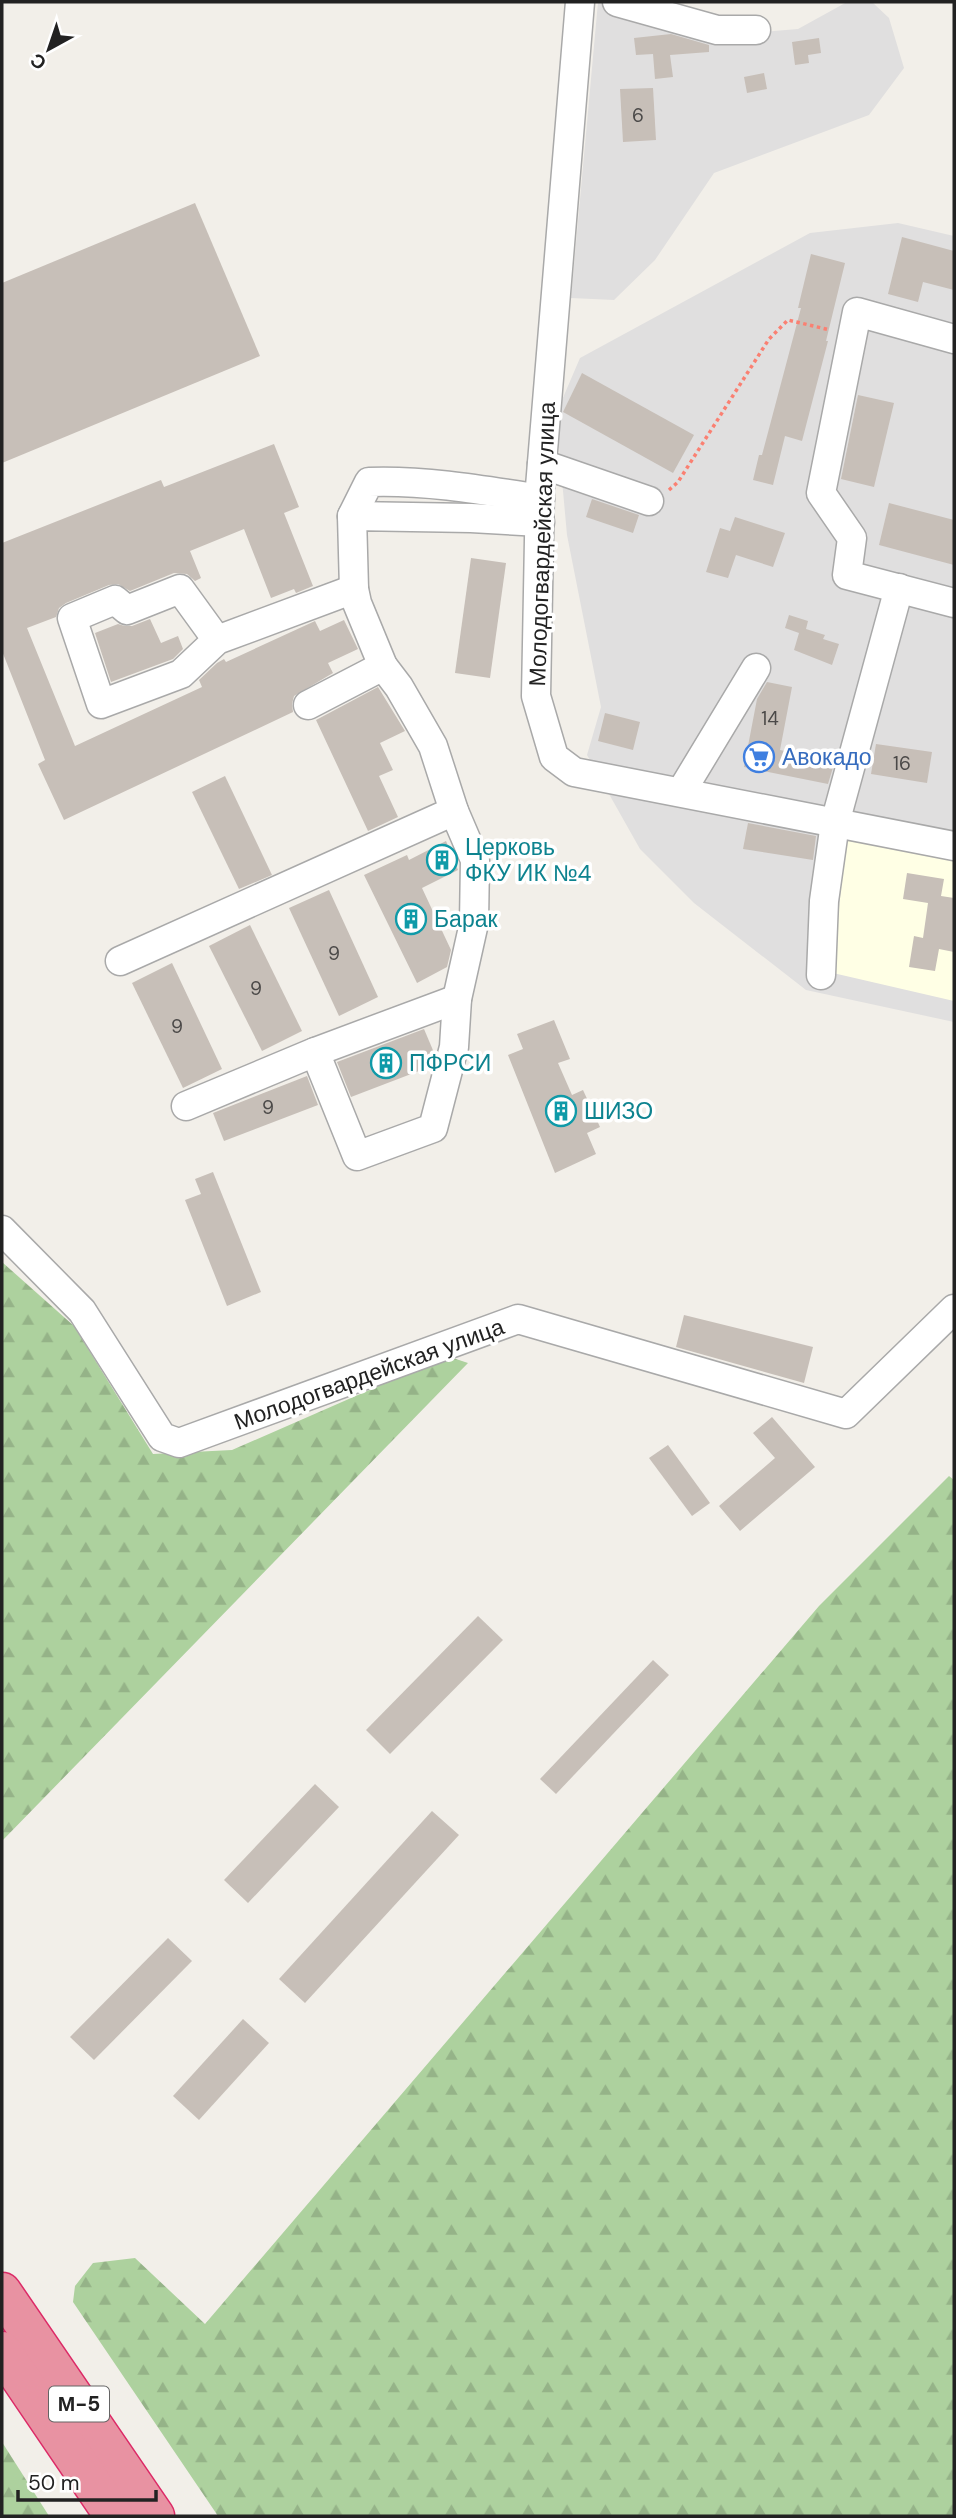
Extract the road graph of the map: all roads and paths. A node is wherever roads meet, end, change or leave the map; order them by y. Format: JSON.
{"nodes":[{"id":1,"x":580,"y":2,"type":"edge"},
{"id":2,"x":617,"y":2,"type":"edge"},
{"id":3,"x":756,"y":30,"type":"dead end"},
{"id":4,"x":852,"y":336,"type":"junction"},
{"id":5,"x":954,"y":339,"type":"edge"},
{"id":6,"x":542,"y":464,"type":"junction"},
{"id":7,"x":649,"y":500,"type":"joint"},
{"id":8,"x":540,"y":511,"type":"junction"},
{"id":9,"x":899,"y":588,"type":"junction"},
{"id":10,"x":354,"y":589,"type":"junction"},
{"id":11,"x":954,"y":603,"type":"edge"},
{"id":12,"x":217,"y":640,"type":"junction"},
{"id":13,"x":383,"y":666,"type":"junction"},
{"id":14,"x":756,"y":668,"type":"dead end"},
{"id":15,"x":307,"y":705,"type":"dead end"},
{"id":16,"x":681,"y":792,"type":"junction"},
{"id":17,"x":454,"y":811,"type":"junction"},
{"id":18,"x":835,"y":823,"type":"junction"},
{"id":19,"x":954,"y":846,"type":"edge"},
{"id":20,"x":120,"y":961,"type":"dead end"},
{"id":21,"x":821,"y":975,"type":"dead end"},
{"id":22,"x":457,"y":999,"type":"junction"},
{"id":23,"x":315,"y":1052,"type":"junction"},
{"id":24,"x":186,"y":1106,"type":"dead end"},
{"id":25,"x":2,"y":1230,"type":"edge"},
{"id":26,"x":954,"y":1309,"type":"edge"},
{"id":27,"x":2,"y":2292,"type":"edge"},
{"id":28,"x":2,"y":2351,"type":"edge"},
{"id":29,"x":114,"y":2516,"type":"edge"},
{"id":30,"x":155,"y":2516,"type":"edge"}],
"edges":[{"from":1,"to":6,"type":"street","name":"Молодогвардейская улица"},
{"from":2,"to":3,"type":"street"},
{"from":4,"to":5,"type":"street"},
{"from":4,"to":7,"type":"path"},
{"from":4,"to":9,"type":"street"},
{"from":6,"to":7,"type":"street"},
{"from":6,"to":8,"type":"street","name":"Молодогвардейская улица"},
{"from":8,"to":10,"type":"street"},
{"from":8,"to":16,"type":"street","name":"Молодогвардейская улица"},
{"from":9,"to":11,"type":"street"},
{"from":9,"to":18,"type":"street"},
{"from":10,"to":12,"type":"street"},
{"from":10,"to":13,"type":"street"},
{"from":12,"to":12,"type":"street"},
{"from":13,"to":15,"type":"street"},
{"from":13,"to":17,"type":"street"},
{"from":14,"to":16,"type":"street"},
{"from":16,"to":18,"type":"street","name":"Молодогвардейская улица"},
{"from":17,"to":20,"type":"street"},
{"from":17,"to":22,"type":"street"},
{"from":18,"to":19,"type":"street","name":"Молодогвардейская улица"},
{"from":18,"to":21,"type":"street"},
{"from":22,"to":23,"type":"street"},
{"from":22,"to":23,"type":"street"},
{"from":23,"to":24,"type":"street"},
{"from":25,"to":26,"type":"street","name":"Молодогвардейская улица"},
{"from":27,"to":30,"type":"highway","number":"М-5"},
{"from":28,"to":29,"type":"highway","number":"М-5"}]}
